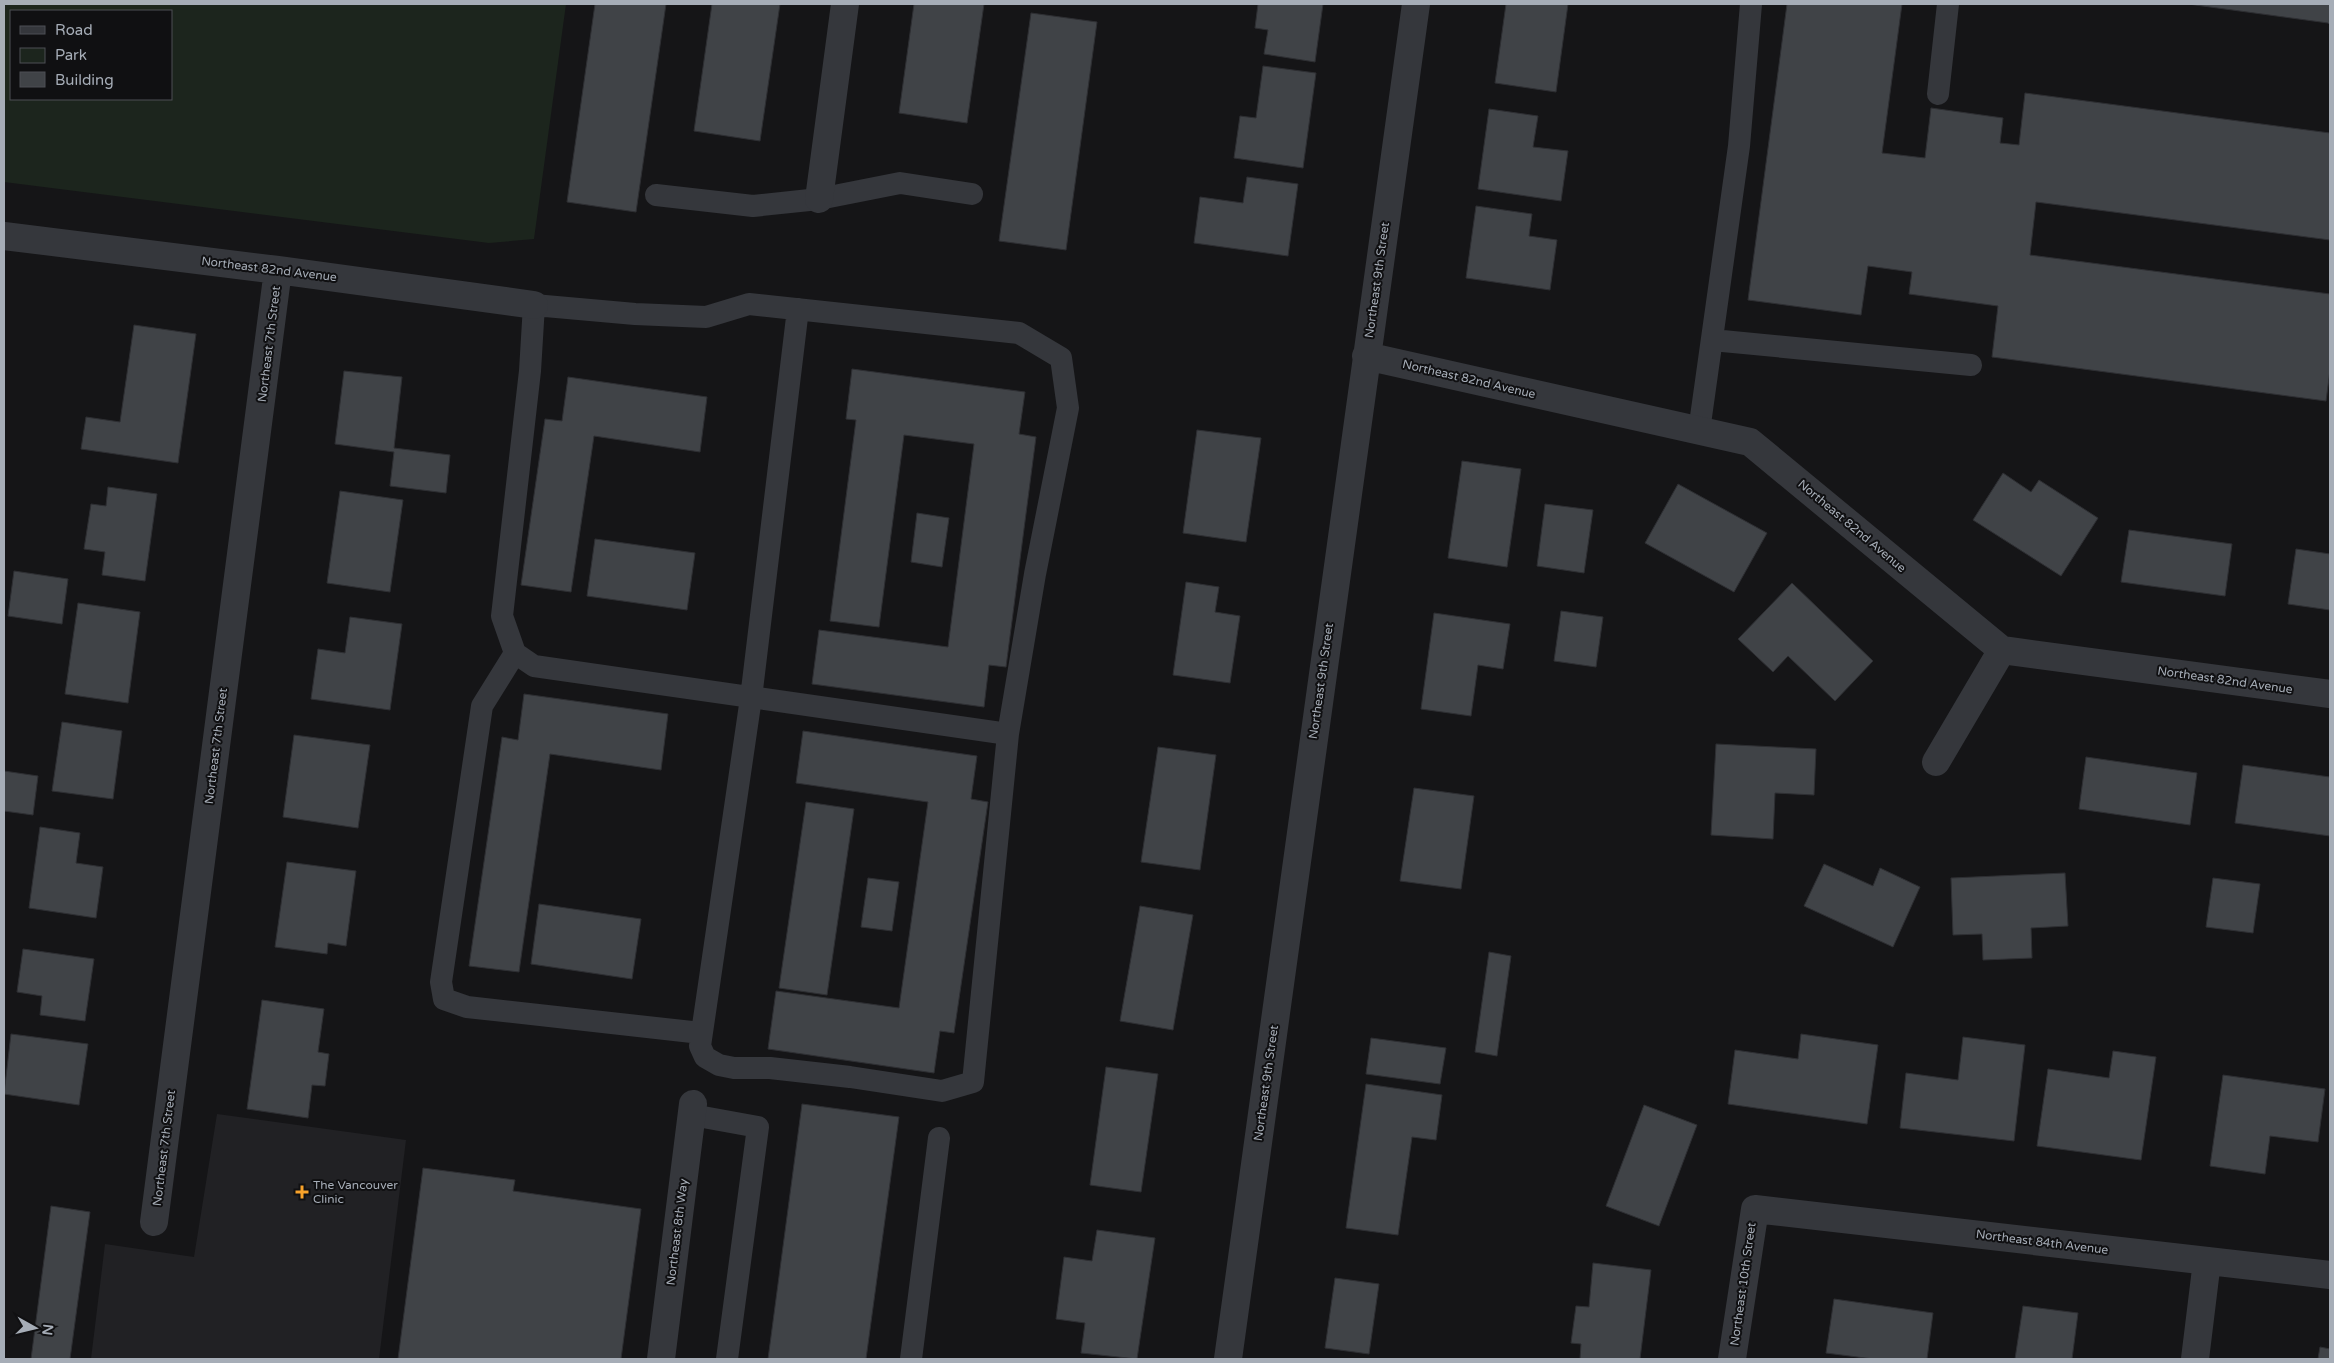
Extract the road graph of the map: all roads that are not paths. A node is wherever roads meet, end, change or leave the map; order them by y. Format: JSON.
{"nodes":[{"id":1,"x":845,"y":4,"type":"edge"},
{"id":2,"x":1416,"y":4,"type":"edge"},
{"id":3,"x":1751,"y":4,"type":"edge"},
{"id":4,"x":1948,"y":4,"type":"edge"},
{"id":5,"x":1938,"y":94,"type":"dead end"},
{"id":6,"x":972,"y":194,"type":"dead end"},
{"id":7,"x":656,"y":196,"type":"dead end"},
{"id":8,"x":819,"y":199,"type":"junction"},
{"id":9,"x":4,"y":236,"type":"edge"},
{"id":10,"x":278,"y":270,"type":"junction"},
{"id":11,"x":534,"y":305,"type":"junction"},
{"id":12,"x":798,"y":309,"type":"junction"},
{"id":13,"x":1712,"y":340,"type":"junction"},
{"id":14,"x":1366,"y":356,"type":"junction"},
{"id":15,"x":1971,"y":365,"type":"dead end"},
{"id":16,"x":1699,"y":431,"type":"junction"},
{"id":17,"x":2002,"y":650,"type":"junction"},
{"id":18,"x":515,"y":653,"type":"junction"},
{"id":19,"x":2330,"y":694,"type":"edge"},
{"id":20,"x":750,"y":698,"type":"junction"},
{"id":21,"x":1008,"y":734,"type":"junction"},
{"id":22,"x":1936,"y":762,"type":"dead end"},
{"id":23,"x":702,"y":1033,"type":"junction"},
{"id":24,"x":693,"y":1110,"type":"joint"},
{"id":25,"x":939,"y":1138,"type":"dead end"},
{"id":26,"x":1754,"y":1209,"type":"joint"},
{"id":27,"x":154,"y":1222,"type":"dead end"},
{"id":28,"x":2207,"y":1261,"type":"junction"},
{"id":29,"x":2330,"y":1275,"type":"edge"},
{"id":30,"x":661,"y":1359,"type":"edge"},
{"id":31,"x":727,"y":1359,"type":"edge"},
{"id":32,"x":911,"y":1359,"type":"edge"},
{"id":33,"x":1228,"y":1359,"type":"edge"},
{"id":34,"x":1732,"y":1359,"type":"edge"},
{"id":35,"x":2194,"y":1359,"type":"edge"}],
"edges":[{"from":1,"to":8,"type":"street"},
{"from":2,"to":14,"type":"street","name":"Northeast 9th Street"},
{"from":3,"to":13,"type":"lane"},
{"from":4,"to":5,"type":"lane"},
{"from":6,"to":8,"type":"lane"},
{"from":7,"to":8,"type":"lane"},
{"from":9,"to":10,"type":"street","name":"Northeast 82nd Avenue"},
{"from":10,"to":11,"type":"street","name":"Northeast 82nd Avenue"},
{"from":10,"to":27,"type":"street","name":"Northeast 7th Street"},
{"from":11,"to":12,"type":"lane"},
{"from":11,"to":18,"type":"lane"},
{"from":12,"to":20,"type":"lane"},
{"from":12,"to":21,"type":"lane"},
{"from":13,"to":15,"type":"lane"},
{"from":13,"to":16,"type":"lane"},
{"from":14,"to":16,"type":"street","name":"Northeast 82nd Avenue"},
{"from":14,"to":33,"type":"street","name":"Northeast 9th Street"},
{"from":16,"to":17,"type":"street","name":"Northeast 82nd Avenue"},
{"from":17,"to":19,"type":"street","name":"Northeast 82nd Avenue"},
{"from":17,"to":22,"type":"street"},
{"from":18,"to":20,"type":"lane"},
{"from":18,"to":23,"type":"lane"},
{"from":20,"to":21,"type":"lane"},
{"from":20,"to":23,"type":"lane"},
{"from":21,"to":23,"type":"lane"},
{"from":24,"to":30,"type":"street","name":"Northeast 8th Way"},
{"from":24,"to":31,"type":"lane"},
{"from":25,"to":32,"type":"lane"},
{"from":26,"to":28,"type":"street","name":"Northeast 84th Avenue"},
{"from":26,"to":34,"type":"street","name":"Northeast 10th Street"},
{"from":28,"to":29,"type":"street","name":"Northeast 84th Avenue"},
{"from":28,"to":35,"type":"street"}]}
